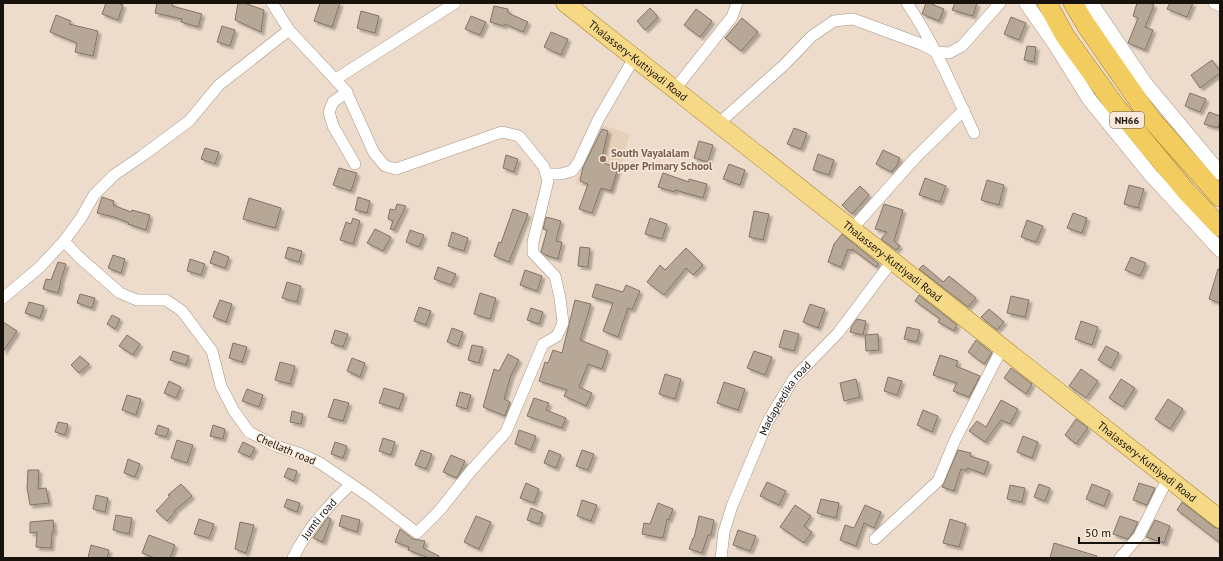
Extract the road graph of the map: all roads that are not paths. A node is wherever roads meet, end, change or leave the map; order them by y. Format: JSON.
{"nodes":[{"id":1,"x":272,"y":3,"type":"edge"},
{"id":2,"x":455,"y":3,"type":"edge"},
{"id":3,"x":565,"y":3,"type":"edge"},
{"id":4,"x":737,"y":3,"type":"edge"},
{"id":5,"x":907,"y":3,"type":"edge"},
{"id":6,"x":1000,"y":3,"type":"edge"},
{"id":7,"x":1026,"y":3,"type":"edge"},
{"id":8,"x":1047,"y":3,"type":"edge"},
{"id":9,"x":1073,"y":3,"type":"edge"},
{"id":10,"x":1091,"y":3,"type":"edge"},
{"id":11,"x":1214,"y":3,"type":"edge"},
{"id":12,"x":1220,"y":6,"type":"edge"},
{"id":13,"x":289,"y":30,"type":"junction"},
{"id":14,"x":937,"y":52,"type":"junction"},
{"id":15,"x":634,"y":58,"type":"junction"},
{"id":16,"x":336,"y":79,"type":"junction"},
{"id":17,"x":674,"y":90,"type":"junction"},
{"id":18,"x":347,"y":92,"type":"junction"},
{"id":19,"x":964,"y":110,"type":"junction"},
{"id":20,"x":718,"y":124,"type":"junction"},
{"id":21,"x":974,"y":133,"type":"dead end"},
{"id":22,"x":355,"y":164,"type":"dead end"},
{"id":23,"x":1220,"y":173,"type":"edge"},
{"id":24,"x":546,"y":174,"type":"junction"},
{"id":25,"x":1220,"y":197,"type":"edge"},
{"id":26,"x":1220,"y":227,"type":"edge"},
{"id":27,"x":852,"y":229,"type":"junction"},
{"id":28,"x":64,"y":241,"type":"junction"},
{"id":29,"x":1220,"y":250,"type":"edge"},
{"id":30,"x":892,"y":261,"type":"junction"},
{"id":31,"x":3,"y":298,"type":"edge"},
{"id":32,"x":1002,"y":348,"type":"junction"},
{"id":33,"x":1168,"y":478,"type":"junction"},
{"id":34,"x":351,"y":484,"type":"junction"},
{"id":35,"x":1220,"y":519,"type":"edge"},
{"id":36,"x":875,"y":539,"type":"dead end"},
{"id":37,"x":293,"y":558,"type":"edge"},
{"id":38,"x":722,"y":558,"type":"edge"},
{"id":39,"x":1120,"y":558,"type":"edge"}],
"edges":[{"from":1,"to":13,"type":"street"},
{"from":2,"to":16,"type":"street"},
{"from":3,"to":15,"type":"main road","name":"Thalassery-Kuttiyadi Road"},
{"from":4,"to":17,"type":"street"},
{"from":5,"to":14,"type":"street"},
{"from":6,"to":14,"type":"street"},
{"from":7,"to":29,"type":"street"},
{"from":8,"to":26,"type":"highway","number":"NH66"},
{"from":9,"to":25,"type":"highway","number":"NH66"},
{"from":10,"to":23,"type":"street"},
{"from":11,"to":12,"type":"street"},
{"from":13,"to":16,"type":"street"},
{"from":13,"to":28,"type":"street"},
{"from":14,"to":19,"type":"street"},
{"from":14,"to":20,"type":"street"},
{"from":15,"to":17,"type":"main road","name":"Thalassery-Kuttiyadi Road"},
{"from":15,"to":24,"type":"street"},
{"from":16,"to":18,"type":"street"},
{"from":17,"to":20,"type":"main road","name":"Thalassery-Kuttiyadi Road"},
{"from":18,"to":22,"type":"street"},
{"from":18,"to":24,"type":"street"},
{"from":19,"to":21,"type":"street"},
{"from":19,"to":27,"type":"street"},
{"from":20,"to":27,"type":"main road","name":"Thalassery-Kuttiyadi Road"},
{"from":24,"to":34,"type":"street","name":"Chellath road"},
{"from":27,"to":30,"type":"main road","name":"Thalassery-Kuttiyadi Road"},
{"from":28,"to":31,"type":"street"},
{"from":28,"to":34,"type":"street","name":"Chellath road"},
{"from":30,"to":32,"type":"main road","name":"Thalassery-Kuttiyadi Road"},
{"from":30,"to":38,"type":"street","name":"Madapeedika road"},
{"from":32,"to":33,"type":"main road","name":"Thalassery-Kuttiyadi Road"},
{"from":32,"to":36,"type":"street"},
{"from":33,"to":35,"type":"main road","name":"Thalassery-Kuttiyadi Road"},
{"from":33,"to":39,"type":"street"},
{"from":34,"to":37,"type":"street","name":"Jumti road"}]}
